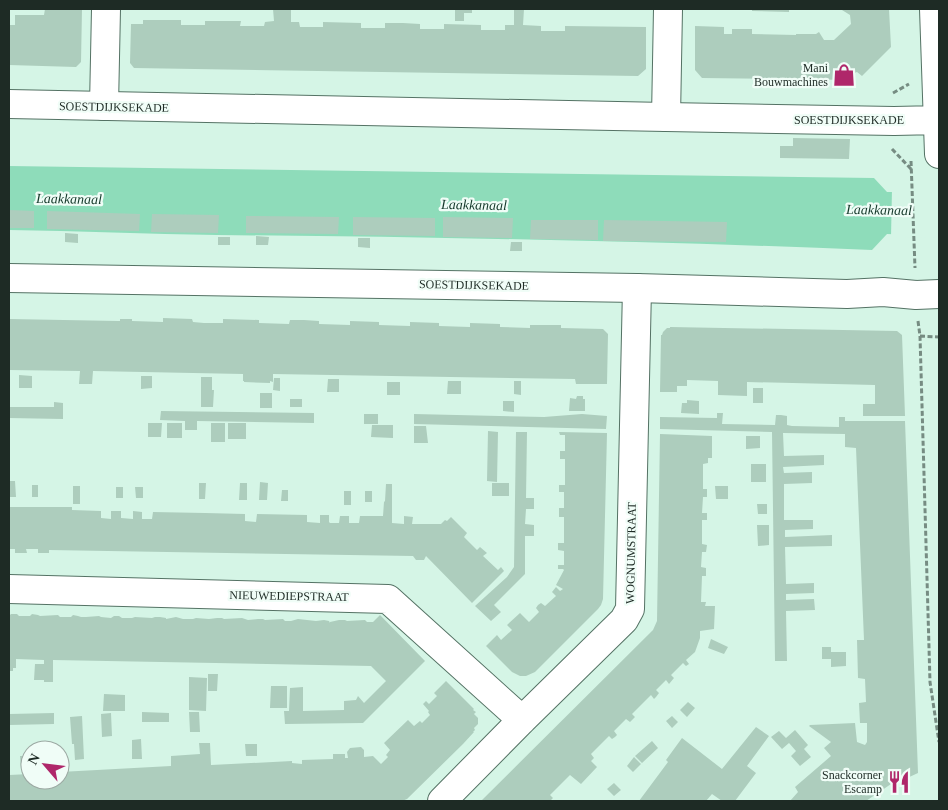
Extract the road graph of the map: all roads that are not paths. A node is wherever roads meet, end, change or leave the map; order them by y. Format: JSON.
{"nodes":[{"id":1,"x":106,"y":9,"type":"edge"},
{"id":2,"x":668,"y":9,"type":"edge"},
{"id":3,"x":934,"y":9,"type":"edge"},
{"id":4,"x":9,"y":104,"type":"edge"},
{"id":5,"x":104,"y":106,"type":"junction"},
{"id":6,"x":666,"y":118,"type":"junction"},
{"id":7,"x":938,"y":120,"type":"edge"},
{"id":8,"x":939,"y":154,"type":"edge"},
{"id":9,"x":9,"y":278,"type":"edge"},
{"id":10,"x":637,"y":288,"type":"junction"},
{"id":11,"x":928,"y":295,"type":"edge"},
{"id":12,"x":9,"y":589,"type":"edge"},
{"id":13,"x":522,"y":720,"type":"junction"},
{"id":14,"x":442,"y":801,"type":"edge"}],
"edges":[{"from":1,"to":5,"type":"street"},
{"from":2,"to":6,"type":"street"},
{"from":3,"to":7,"type":"street"},
{"from":4,"to":5,"type":"street","name":"SOESTDIJKSEKADE"},
{"from":5,"to":6,"type":"street","name":"SOESTDIJKSEKADE"},
{"from":6,"to":7,"type":"street","name":"SOESTDIJKSEKADE"},
{"from":7,"to":8,"type":"street"},
{"from":9,"to":10,"type":"street","name":"SOESTDIJKSEKADE"},
{"from":10,"to":11,"type":"street","name":"SOESTDIJKSEKADE"},
{"from":10,"to":13,"type":"street","name":"WOGNUMSTRAAT"},
{"from":12,"to":13,"type":"street","name":"NIEUWEDIEPSTRAAT"},
{"from":13,"to":14,"type":"street","name":"WOGNUMSTRAAT"}]}
